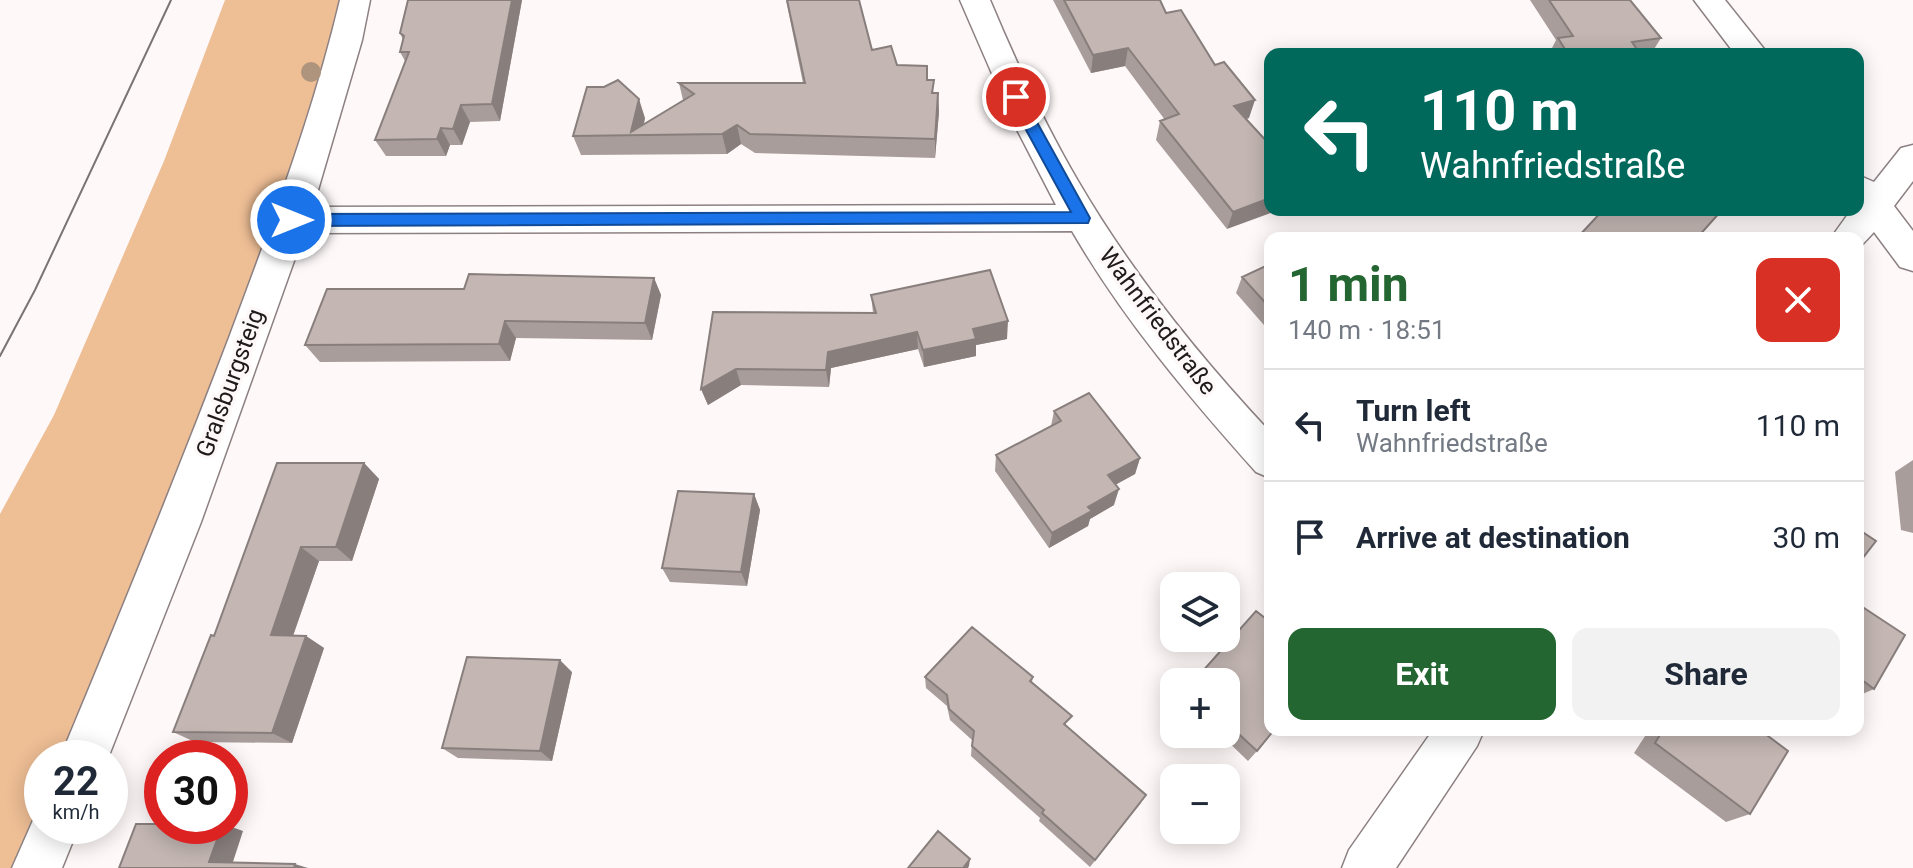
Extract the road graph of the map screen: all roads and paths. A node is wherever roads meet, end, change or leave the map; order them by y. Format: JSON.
{"nodes":[{"id":1,"x":355,"y":0,"type":"edge"},
{"id":2,"x":975,"y":0,"type":"edge"},
{"id":3,"x":1709,"y":0,"type":"edge"},
{"id":4,"x":1747,"y":48,"type":"edge"},
{"id":5,"x":1913,"y":157,"type":"edge"},
{"id":6,"x":1866,"y":195,"type":"edge"},
{"id":7,"x":1082,"y":218,"type":"junction"},
{"id":8,"x":291,"y":220,"type":"junction"},
{"id":9,"x":1913,"y":257,"type":"edge"},
{"id":10,"x":1264,"y":454,"type":"edge"},
{"id":11,"x":1457,"y":736,"type":"edge"},
{"id":12,"x":91,"y":740,"type":"edge"},
{"id":13,"x":47,"y":844,"type":"edge"},
{"id":14,"x":37,"y":868,"type":"edge"},
{"id":15,"x":1367,"y":868,"type":"edge"}],
"edges":[{"from":1,"to":8,"type":"street","name":"Gralsburgsteig"},
{"from":2,"to":7,"type":"street","name":"Wahnfriedstraße"},
{"from":3,"to":4,"type":"street"},
{"from":5,"to":6,"type":"street"},
{"from":6,"to":9,"type":"street"},
{"from":7,"to":8,"type":"street"},
{"from":7,"to":10,"type":"street","name":"Wahnfriedstraße"},
{"from":8,"to":12,"type":"street","name":"Gralsburgsteig"},
{"from":11,"to":15,"type":"street"},
{"from":13,"to":14,"type":"street"}]}
